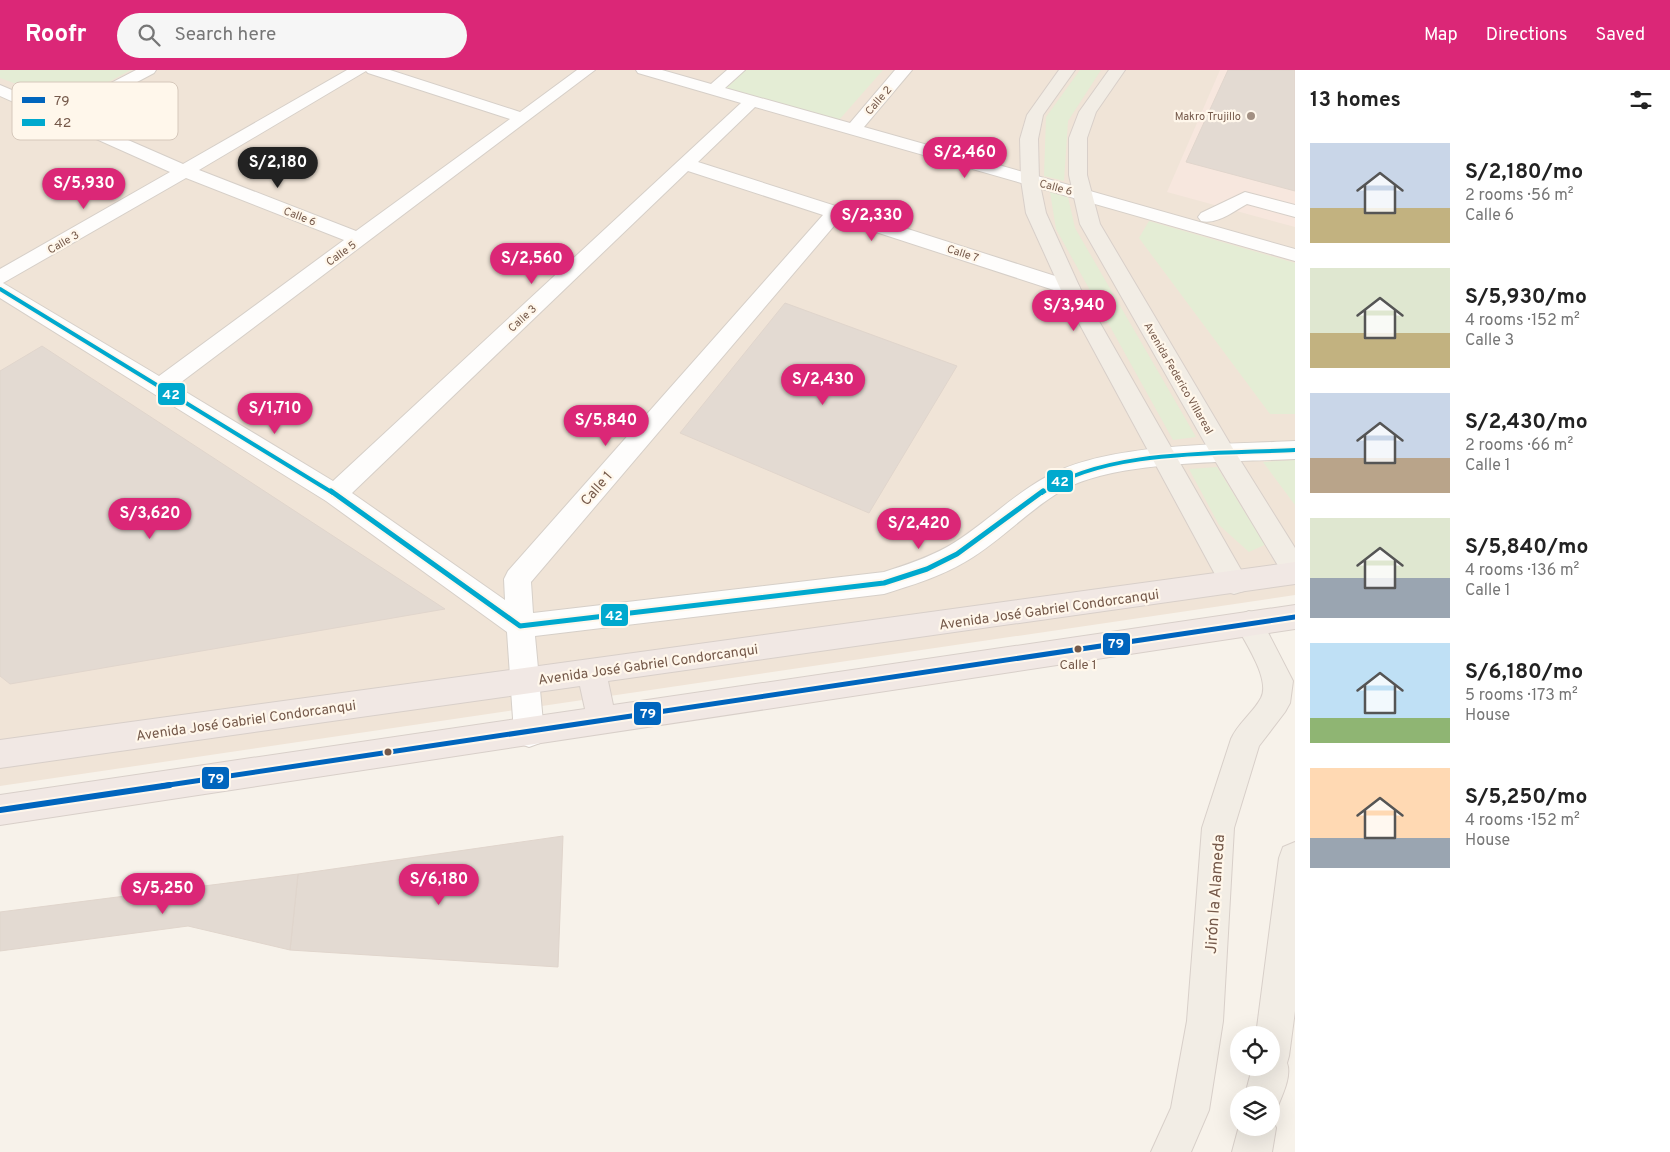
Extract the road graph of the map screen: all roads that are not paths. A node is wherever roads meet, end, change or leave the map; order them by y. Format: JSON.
{"nodes":[{"id":1,"x":148,"y":70,"type":"edge"},
{"id":2,"x":359,"y":70,"type":"edge"},
{"id":3,"x":374,"y":70,"type":"edge"},
{"id":4,"x":587,"y":70,"type":"edge"},
{"id":5,"x":644,"y":70,"type":"edge"},
{"id":6,"x":737,"y":70,"type":"edge"},
{"id":7,"x":904,"y":70,"type":"edge"},
{"id":8,"x":1067,"y":70,"type":"edge"},
{"id":9,"x":1117,"y":70,"type":"edge"},
{"id":10,"x":125,"y":82,"type":"edge"},
{"id":11,"x":0,"y":90,"type":"edge"},
{"id":12,"x":713,"y":90,"type":"junction"},
{"id":13,"x":12,"y":95,"type":"edge"},
{"id":14,"x":752,"y":101,"type":"junction"},
{"id":15,"x":523,"y":118,"type":"junction"},
{"id":16,"x":853,"y":130,"type":"junction"},
{"id":17,"x":114,"y":140,"type":"edge"},
{"id":18,"x":685,"y":164,"type":"junction"},
{"id":19,"x":184,"y":171,"type":"junction"},
{"id":20,"x":1030,"y":180,"type":"junction"},
{"id":21,"x":1082,"y":195,"type":"junction"},
{"id":22,"x":1136,"y":210,"type":"junction"},
{"id":23,"x":1295,"y":211,"type":"edge"},
{"id":24,"x":836,"y":213,"type":"junction"},
{"id":25,"x":1208,"y":217,"type":"junction"},
{"id":26,"x":359,"y":239,"type":"junction"},
{"id":27,"x":1295,"y":240,"type":"edge"},
{"id":28,"x":1295,"y":255,"type":"edge"},
{"id":29,"x":0,"y":278,"type":"edge"},
{"id":30,"x":1070,"y":288,"type":"junction"},
{"id":31,"x":0,"y":289,"type":"edge"},
{"id":32,"x":159,"y":387,"type":"junction"},
{"id":33,"x":1295,"y":450,"type":"edge"},
{"id":34,"x":1223,"y":454,"type":"junction"},
{"id":35,"x":1164,"y":457,"type":"junction"},
{"id":36,"x":336,"y":494,"type":"junction"},
{"id":37,"x":1295,"y":572,"type":"edge"},
{"id":38,"x":1234,"y":583,"type":"junction"},
{"id":39,"x":1295,"y":617,"type":"edge"},
{"id":40,"x":1249,"y":623,"type":"junction"},
{"id":41,"x":520,"y":626,"type":"junction"},
{"id":42,"x":592,"y":673,"type":"junction"},
{"id":43,"x":524,"y":680,"type":"junction"},
{"id":44,"x":602,"y":722,"type":"junction"},
{"id":45,"x":529,"y":733,"type":"junction"},
{"id":46,"x":0,"y":754,"type":"edge"},
{"id":47,"x":0,"y":810,"type":"edge"},
{"id":48,"x":1295,"y":858,"type":"edge"},
{"id":49,"x":1275,"y":1026,"type":"edge"},
{"id":50,"x":1255,"y":1136,"type":"edge"},
{"id":51,"x":1171,"y":1152,"type":"edge"},
{"id":52,"x":1252,"y":1152,"type":"edge"}],
"edges":[{"from":1,"to":10,"type":"street"},
{"from":2,"to":19,"type":"street","name":"Calle 3"},
{"from":3,"to":15,"type":"street"},
{"from":4,"to":15,"type":"street","name":"Calle 5"},
{"from":5,"to":12,"type":"street","name":"Calle 6"},
{"from":6,"to":12,"type":"street"},
{"from":7,"to":16,"type":"street","name":"Calle 2"},
{"from":8,"to":20,"type":"main road"},
{"from":9,"to":21,"type":"main road","name":"Avenida Federico Villareal"},
{"from":11,"to":13,"type":"street","name":"Calle 6"},
{"from":12,"to":14,"type":"street","name":"Calle 6"},
{"from":14,"to":16,"type":"street","name":"Calle 6"},
{"from":14,"to":18,"type":"street","name":"Calle 3"},
{"from":15,"to":26,"type":"street","name":"Calle 5"},
{"from":16,"to":20,"type":"street","name":"Calle 6"},
{"from":17,"to":19,"type":"street","name":"Calle 6"},
{"from":18,"to":24,"type":"street","name":"Calle 7"},
{"from":18,"to":36,"type":"street","name":"Calle 3"},
{"from":19,"to":26,"type":"street","name":"Calle 6"},
{"from":19,"to":29,"type":"street","name":"Calle 3"},
{"from":20,"to":21,"type":"street","name":"Calle 6"},
{"from":20,"to":30,"type":"main road"},
{"from":21,"to":22,"type":"street","name":"Calle 6"},
{"from":21,"to":34,"type":"main road","name":"Avenida Federico Villareal"},
{"from":22,"to":25,"type":"street"},
{"from":22,"to":28,"type":"street","name":"Calle 6"},
{"from":23,"to":25,"type":"street"},
{"from":24,"to":30,"type":"street","name":"Calle 7"},
{"from":24,"to":41,"type":"street","name":"Calle 1"},
{"from":25,"to":27,"type":"street"},
{"from":26,"to":32,"type":"street","name":"Calle 5"},
{"from":30,"to":35,"type":"main road"},
{"from":31,"to":32,"type":"street"},
{"from":32,"to":36,"type":"street"},
{"from":33,"to":34,"type":"street"},
{"from":34,"to":35,"type":"street"},
{"from":34,"to":37,"type":"main road","name":"Avenida Federico Villareal"},
{"from":35,"to":38,"type":"main road"},
{"from":35,"to":41,"type":"street"},
{"from":36,"to":41,"type":"street"},
{"from":37,"to":38,"type":"highway","name":"Avenida José Gabriel Condorcanqui"},
{"from":38,"to":42,"type":"highway","name":"Avenida José Gabriel Condorcanqui"},
{"from":39,"to":40,"type":"highway"},
{"from":40,"to":44,"type":"highway"},
{"from":40,"to":51,"type":"main road","name":"Jirón la Alameda"},
{"from":41,"to":43,"type":"street","name":"Calle 1"},
{"from":42,"to":43,"type":"highway","name":"Avenida José Gabriel Condorcanqui"},
{"from":42,"to":44,"type":"highway"},
{"from":43,"to":45,"type":"street","name":"Calle 1"},
{"from":43,"to":46,"type":"highway","name":"Avenida José Gabriel Condorcanqui"},
{"from":44,"to":45,"type":"highway"},
{"from":45,"to":47,"type":"highway"},
{"from":48,"to":49,"type":"main road"},
{"from":50,"to":52,"type":"main road"}]}
